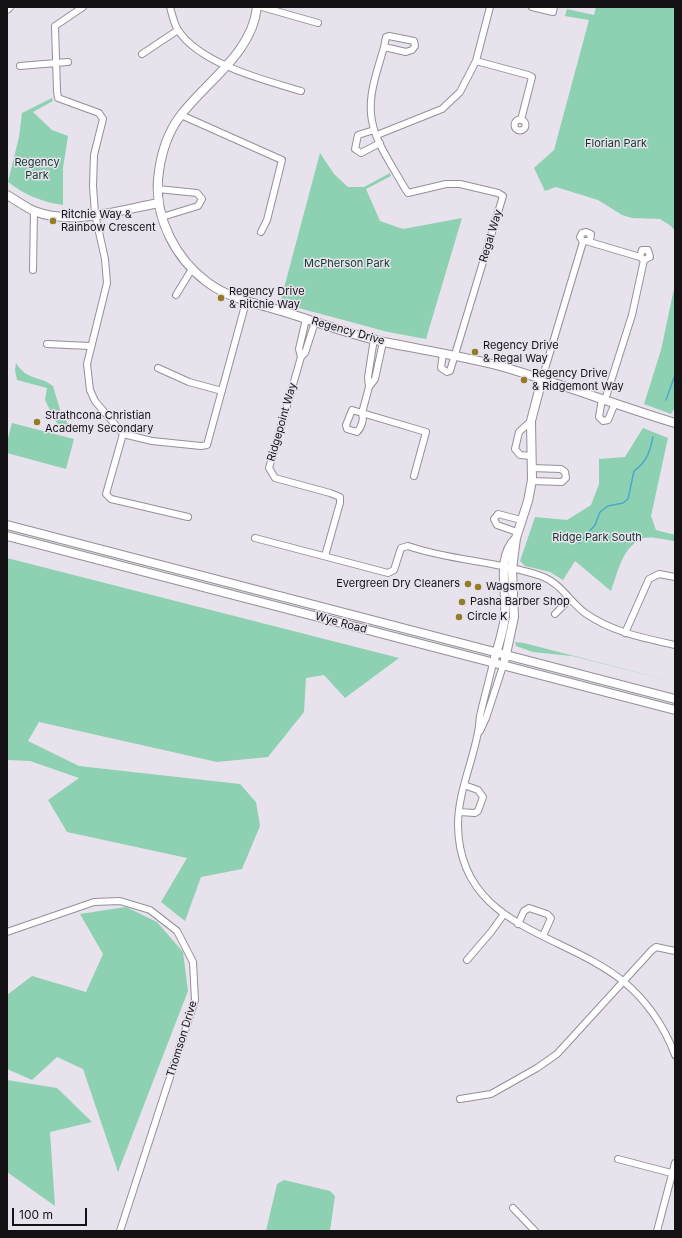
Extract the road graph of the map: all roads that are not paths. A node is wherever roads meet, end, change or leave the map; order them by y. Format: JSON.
{"nodes":[{"id":1,"x":83,"y":7,"type":"edge"},
{"id":2,"x":170,"y":7,"type":"edge"},
{"id":3,"x":257,"y":7,"type":"edge"},
{"id":4,"x":262,"y":7,"type":"edge"},
{"id":5,"x":490,"y":7,"type":"edge"},
{"id":6,"x":532,"y":7,"type":"edge"},
{"id":7,"x":554,"y":7,"type":"edge"},
{"id":8,"x":318,"y":23,"type":"dead end"},
{"id":9,"x":178,"y":30,"type":"junction"},
{"id":10,"x":384,"y":47,"type":"junction"},
{"id":11,"x":142,"y":54,"type":"dead end"},
{"id":12,"x":476,"y":61,"type":"junction"},
{"id":13,"x":68,"y":62,"type":"dead end"},
{"id":14,"x":57,"y":63,"type":"junction"},
{"id":15,"x":20,"y":66,"type":"dead end"},
{"id":16,"x":225,"y":66,"type":"junction"},
{"id":17,"x":301,"y":92,"type":"dead end"},
{"id":18,"x":181,"y":115,"type":"junction"},
{"id":19,"x":521,"y":120,"type":"dead end"},
{"id":20,"x":376,"y":132,"type":"junction"},
{"id":21,"x":380,"y":144,"type":"junction"},
{"id":22,"x":158,"y":190,"type":"junction"},
{"id":23,"x":7,"y":196,"type":"edge"},
{"id":24,"x":159,"y":203,"type":"junction"},
{"id":25,"x":34,"y":211,"type":"junction"},
{"id":26,"x":96,"y":214,"type":"junction"},
{"id":27,"x":162,"y":217,"type":"junction"},
{"id":28,"x":261,"y":232,"type":"dead end"},
{"id":29,"x":590,"y":241,"type":"junction"},
{"id":30,"x":583,"y":242,"type":"junction"},
{"id":31,"x":192,"y":269,"type":"junction"},
{"id":32,"x":33,"y":270,"type":"dead end"},
{"id":33,"x":176,"y":295,"type":"dead end"},
{"id":34,"x":246,"y":302,"type":"junction"},
{"id":35,"x":306,"y":319,"type":"junction"},
{"id":36,"x":315,"y":322,"type":"junction"},
{"id":37,"x":374,"y":339,"type":"junction"},
{"id":38,"x":383,"y":342,"type":"junction"},
{"id":39,"x":47,"y":344,"type":"dead end"},
{"id":40,"x":90,"y":346,"type":"junction"},
{"id":41,"x":443,"y":353,"type":"junction"},
{"id":42,"x":455,"y":355,"type":"junction"},
{"id":43,"x":301,"y":357,"type":"junction"},
{"id":44,"x":158,"y":368,"type":"dead end"},
{"id":45,"x":542,"y":379,"type":"junction"},
{"id":46,"x":369,"y":387,"type":"junction"},
{"id":47,"x":222,"y":391,"type":"junction"},
{"id":48,"x":604,"y":400,"type":"junction"},
{"id":49,"x":615,"y":403,"type":"junction"},
{"id":50,"x":530,"y":421,"type":"junction"},
{"id":51,"x":675,"y":423,"type":"edge"},
{"id":52,"x":123,"y":434,"type":"junction"},
{"id":53,"x":531,"y":456,"type":"junction"},
{"id":54,"x":531,"y":468,"type":"junction"},
{"id":55,"x":414,"y":476,"type":"dead end"},
{"id":56,"x":531,"y":481,"type":"junction"},
{"id":57,"x":188,"y":517,"type":"dead end"},
{"id":58,"x":521,"y":520,"type":"junction"},
{"id":59,"x":7,"y":526,"type":"edge"},
{"id":60,"x":516,"y":535,"type":"junction"},
{"id":61,"x":7,"y":536,"type":"edge"},
{"id":62,"x":255,"y":538,"type":"dead end"},
{"id":63,"x":325,"y":556,"type":"junction"},
{"id":64,"x":508,"y":568,"type":"junction"},
{"id":65,"x":675,"y":577,"type":"edge"},
{"id":66,"x":570,"y":599,"type":"junction"},
{"id":67,"x":555,"y":614,"type":"dead end"},
{"id":68,"x":624,"y":633,"type":"junction"},
{"id":69,"x":675,"y":645,"type":"edge"},
{"id":70,"x":496,"y":652,"type":"junction"},
{"id":71,"x":506,"y":655,"type":"junction"},
{"id":72,"x":493,"y":663,"type":"junction"},
{"id":73,"x":503,"y":666,"type":"junction"},
{"id":74,"x":675,"y":699,"type":"edge"},
{"id":75,"x":675,"y":710,"type":"edge"},
{"id":76,"x":478,"y":736,"type":"junction"},
{"id":77,"x":464,"y":785,"type":"junction"},
{"id":78,"x":459,"y":812,"type":"junction"},
{"id":79,"x":504,"y":914,"type":"junction"},
{"id":80,"x":518,"y":924,"type":"junction"},
{"id":81,"x":7,"y":932,"type":"edge"},
{"id":82,"x":543,"y":936,"type":"junction"},
{"id":83,"x":675,"y":952,"type":"edge"},
{"id":84,"x":467,"y":960,"type":"dead end"},
{"id":85,"x":623,"y":981,"type":"junction"},
{"id":86,"x":675,"y":1055,"type":"edge"},
{"id":87,"x":460,"y":1099,"type":"dead end"},
{"id":88,"x":618,"y":1159,"type":"dead end"},
{"id":89,"x":675,"y":1163,"type":"edge"},
{"id":90,"x":674,"y":1174,"type":"edge"},
{"id":91,"x":513,"y":1208,"type":"dead end"},
{"id":92,"x":120,"y":1231,"type":"edge"},
{"id":93,"x":535,"y":1231,"type":"edge"},
{"id":94,"x":657,"y":1231,"type":"edge"}],
"edges":[{"from":1,"to":14,"type":"street"},
{"from":2,"to":9,"type":"street"},
{"from":3,"to":16,"type":"main road","name":"Regency Drive"},
{"from":4,"to":8,"type":"street"},
{"from":5,"to":12,"type":"street"},
{"from":6,"to":7,"type":"street"},
{"from":9,"to":11,"type":"street"},
{"from":9,"to":16,"type":"street"},
{"from":10,"to":10,"type":"street"},
{"from":10,"to":20,"type":"street","name":"Regal Way"},
{"from":12,"to":19,"type":"street"},
{"from":12,"to":20,"type":"street"},
{"from":13,"to":14,"type":"street"},
{"from":14,"to":15,"type":"street"},
{"from":14,"to":26,"type":"street"},
{"from":16,"to":17,"type":"street"},
{"from":16,"to":18,"type":"main road","name":"Regency Drive"},
{"from":18,"to":22,"type":"main road","name":"Regency Drive"},
{"from":18,"to":28,"type":"street"},
{"from":20,"to":21,"type":"street","name":"Regal Way"},
{"from":20,"to":21,"type":"street"},
{"from":21,"to":42,"type":"street","name":"Regal Way"},
{"from":22,"to":24,"type":"main road","name":"Regency Drive"},
{"from":22,"to":27,"type":"street"},
{"from":23,"to":25,"type":"main road"},
{"from":24,"to":26,"type":"main road"},
{"from":24,"to":27,"type":"main road","name":"Regency Drive"},
{"from":25,"to":26,"type":"main road"},
{"from":25,"to":32,"type":"street"},
{"from":26,"to":40,"type":"street"},
{"from":27,"to":31,"type":"main road","name":"Regency Drive"},
{"from":29,"to":30,"type":"street"},
{"from":29,"to":30,"type":"street"},
{"from":29,"to":48,"type":"street"},
{"from":30,"to":45,"type":"street"},
{"from":31,"to":33,"type":"street"},
{"from":31,"to":34,"type":"main road","name":"Regency Drive"},
{"from":34,"to":35,"type":"main road","name":"Regency Drive"},
{"from":34,"to":47,"type":"street"},
{"from":35,"to":36,"type":"main road","name":"Regency Drive"},
{"from":35,"to":43,"type":"street","name":"Ridgepoint Way"},
{"from":36,"to":37,"type":"main road","name":"Regency Drive"},
{"from":36,"to":43,"type":"street","name":"Ridgepoint Way"},
{"from":37,"to":38,"type":"main road","name":"Regency Drive"},
{"from":37,"to":46,"type":"street"},
{"from":38,"to":41,"type":"main road","name":"Regency Drive"},
{"from":38,"to":46,"type":"street"},
{"from":39,"to":40,"type":"street"},
{"from":40,"to":52,"type":"street"},
{"from":41,"to":42,"type":"main road","name":"Regency Drive"},
{"from":41,"to":42,"type":"street"},
{"from":42,"to":45,"type":"main road","name":"Regency Drive"},
{"from":43,"to":63,"type":"street","name":"Ridgepoint Way"},
{"from":44,"to":47,"type":"street"},
{"from":45,"to":48,"type":"main road","name":"Regency Drive"},
{"from":45,"to":50,"type":"main road"},
{"from":46,"to":55,"type":"street"},
{"from":47,"to":52,"type":"street"},
{"from":48,"to":49,"type":"main road","name":"Regency Drive"},
{"from":48,"to":49,"type":"street"},
{"from":49,"to":51,"type":"main road","name":"Regency Drive"},
{"from":50,"to":53,"type":"main road"},
{"from":50,"to":53,"type":"street"},
{"from":52,"to":57,"type":"street"},
{"from":53,"to":54,"type":"main road"},
{"from":54,"to":56,"type":"main road"},
{"from":54,"to":56,"type":"street"},
{"from":56,"to":58,"type":"main road"},
{"from":58,"to":60,"type":"main road"},
{"from":58,"to":60,"type":"street"},
{"from":59,"to":70,"type":"main road","name":"Wye Road"},
{"from":60,"to":64,"type":"main road"},
{"from":61,"to":72,"type":"main road","name":"Wye Road"},
{"from":62,"to":63,"type":"street"},
{"from":63,"to":64,"type":"street"},
{"from":64,"to":66,"type":"street"},
{"from":64,"to":70,"type":"main road"},
{"from":64,"to":71,"type":"main road"},
{"from":65,"to":68,"type":"street"},
{"from":66,"to":67,"type":"street"},
{"from":66,"to":68,"type":"street"},
{"from":68,"to":69,"type":"street"},
{"from":70,"to":71,"type":"main road","name":"Wye Road"},
{"from":70,"to":72,"type":"main road"},
{"from":71,"to":73,"type":"main road"},
{"from":71,"to":74,"type":"main road","name":"Wye Road"},
{"from":72,"to":73,"type":"main road","name":"Wye Road"},
{"from":72,"to":76,"type":"street"},
{"from":73,"to":75,"type":"main road","name":"Wye Road"},
{"from":73,"to":76,"type":"street"},
{"from":76,"to":77,"type":"street"},
{"from":77,"to":78,"type":"street"},
{"from":77,"to":78,"type":"street"},
{"from":78,"to":79,"type":"street"},
{"from":79,"to":80,"type":"street"},
{"from":79,"to":84,"type":"street"},
{"from":80,"to":82,"type":"street"},
{"from":80,"to":82,"type":"street"},
{"from":81,"to":92,"type":"street","name":"Thomson Drive"},
{"from":82,"to":85,"type":"street"},
{"from":83,"to":85,"type":"street"},
{"from":85,"to":86,"type":"street"},
{"from":85,"to":87,"type":"street"},
{"from":88,"to":90,"type":"street"},
{"from":89,"to":90,"type":"street"},
{"from":90,"to":94,"type":"street"},
{"from":91,"to":93,"type":"street"}]}
